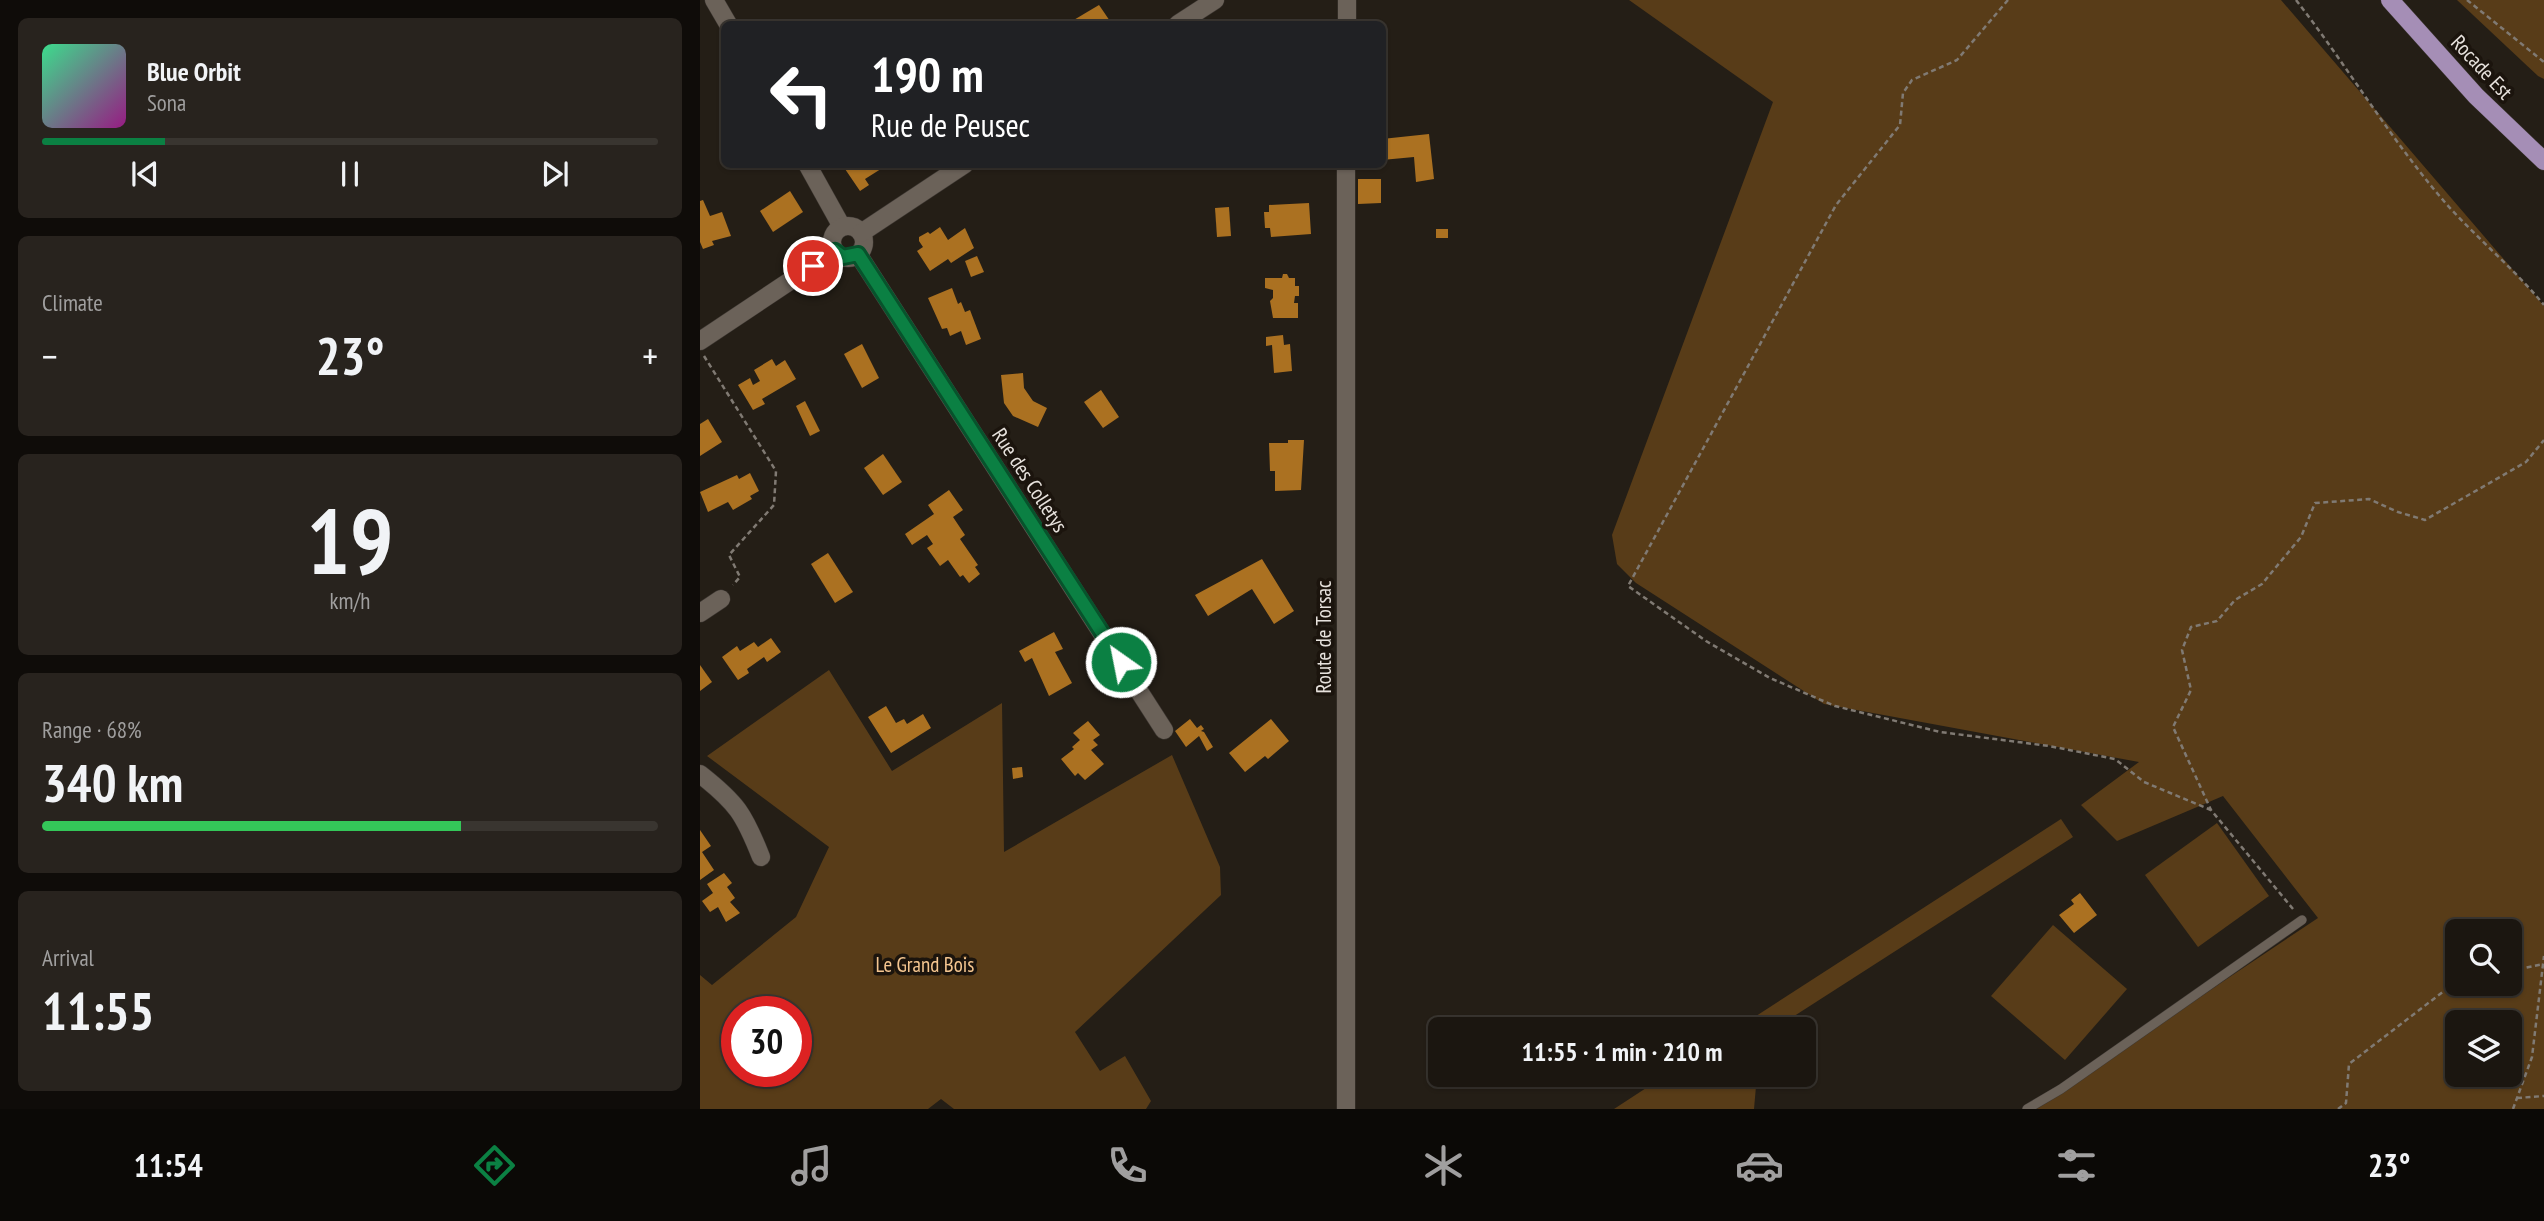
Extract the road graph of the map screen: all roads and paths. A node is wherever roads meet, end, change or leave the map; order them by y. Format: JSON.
{"nodes":[{"id":1,"x":714,"y":0,"type":"edge"},
{"id":2,"x":1215,"y":0,"type":"edge"},
{"id":3,"x":1347,"y":0,"type":"edge"},
{"id":4,"x":2008,"y":0,"type":"edge"},
{"id":5,"x":2296,"y":0,"type":"edge"},
{"id":6,"x":2390,"y":0,"type":"edge"},
{"id":7,"x":2467,"y":0,"type":"edge"},
{"id":8,"x":726,"y":21,"type":"edge"},
{"id":9,"x":1183,"y":21,"type":"edge"},
{"id":10,"x":1347,"y":21,"type":"edge"},
{"id":11,"x":2544,"y":62,"type":"edge"},
{"id":12,"x":2544,"y":161,"type":"edge"},
{"id":13,"x":809,"y":168,"type":"edge"},
{"id":14,"x":959,"y":168,"type":"edge"},
{"id":15,"x":1346,"y":168,"type":"edge"},
{"id":16,"x":842,"y":227,"type":"junction"},
{"id":17,"x":861,"y":233,"type":"junction"},
{"id":18,"x":835,"y":251,"type":"junction"},
{"id":19,"x":858,"y":254,"type":"junction"},
{"id":20,"x":2544,"y":305,"type":"edge"},
{"id":21,"x":700,"y":341,"type":"edge"},
{"id":22,"x":700,"y":350,"type":"edge"},
{"id":23,"x":2544,"y":440,"type":"edge"},
{"id":24,"x":721,"y":599,"type":"joint"},
{"id":25,"x":700,"y":612,"type":"edge"},
{"id":26,"x":1164,"y":730,"type":"dead end"},
{"id":27,"x":700,"y":774,"type":"edge"},
{"id":28,"x":2211,"y":810,"type":"junction"},
{"id":29,"x":761,"y":857,"type":"dead end"},
{"id":30,"x":2302,"y":920,"type":"joint"},
{"id":31,"x":2544,"y":956,"type":"edge"},
{"id":32,"x":2543,"y":964,"type":"edge"},
{"id":33,"x":2522,"y":968,"type":"edge"},
{"id":34,"x":2445,"y":990,"type":"edge"},
{"id":35,"x":2544,"y":1096,"type":"edge"},
{"id":36,"x":2517,"y":1098,"type":"junction"},
{"id":37,"x":1346,"y":1109,"type":"edge"},
{"id":38,"x":2027,"y":1109,"type":"edge"},
{"id":39,"x":2338,"y":1109,"type":"edge"},
{"id":40,"x":2513,"y":1109,"type":"edge"}],
"edges":[{"from":1,"to":8,"type":"street"},
{"from":2,"to":9,"type":"street"},
{"from":3,"to":10,"type":"street"},
{"from":4,"to":28,"type":"path"},
{"from":5,"to":20,"type":"path"},
{"from":6,"to":12,"type":"main road","name":"Rocade Est"},
{"from":7,"to":11,"type":"path"},
{"from":13,"to":16,"type":"street"},
{"from":14,"to":17,"type":"street"},
{"from":15,"to":37,"type":"street","name":"Route de Torsac"},
{"from":16,"to":17,"type":"street"},
{"from":16,"to":18,"type":"street"},
{"from":17,"to":19,"type":"street"},
{"from":18,"to":19,"type":"street"},
{"from":18,"to":21,"type":"street"},
{"from":19,"to":26,"type":"street","name":"Rue des Colletys"},
{"from":22,"to":24,"type":"path"},
{"from":23,"to":28,"type":"path"},
{"from":24,"to":25,"type":"street"},
{"from":27,"to":29,"type":"street"},
{"from":28,"to":30,"type":"path"},
{"from":30,"to":38,"type":"lane"},
{"from":31,"to":32,"type":"path"},
{"from":32,"to":33,"type":"path"},
{"from":32,"to":36,"type":"path"},
{"from":34,"to":39,"type":"path"},
{"from":35,"to":36,"type":"path"},
{"from":36,"to":40,"type":"path"}]}
